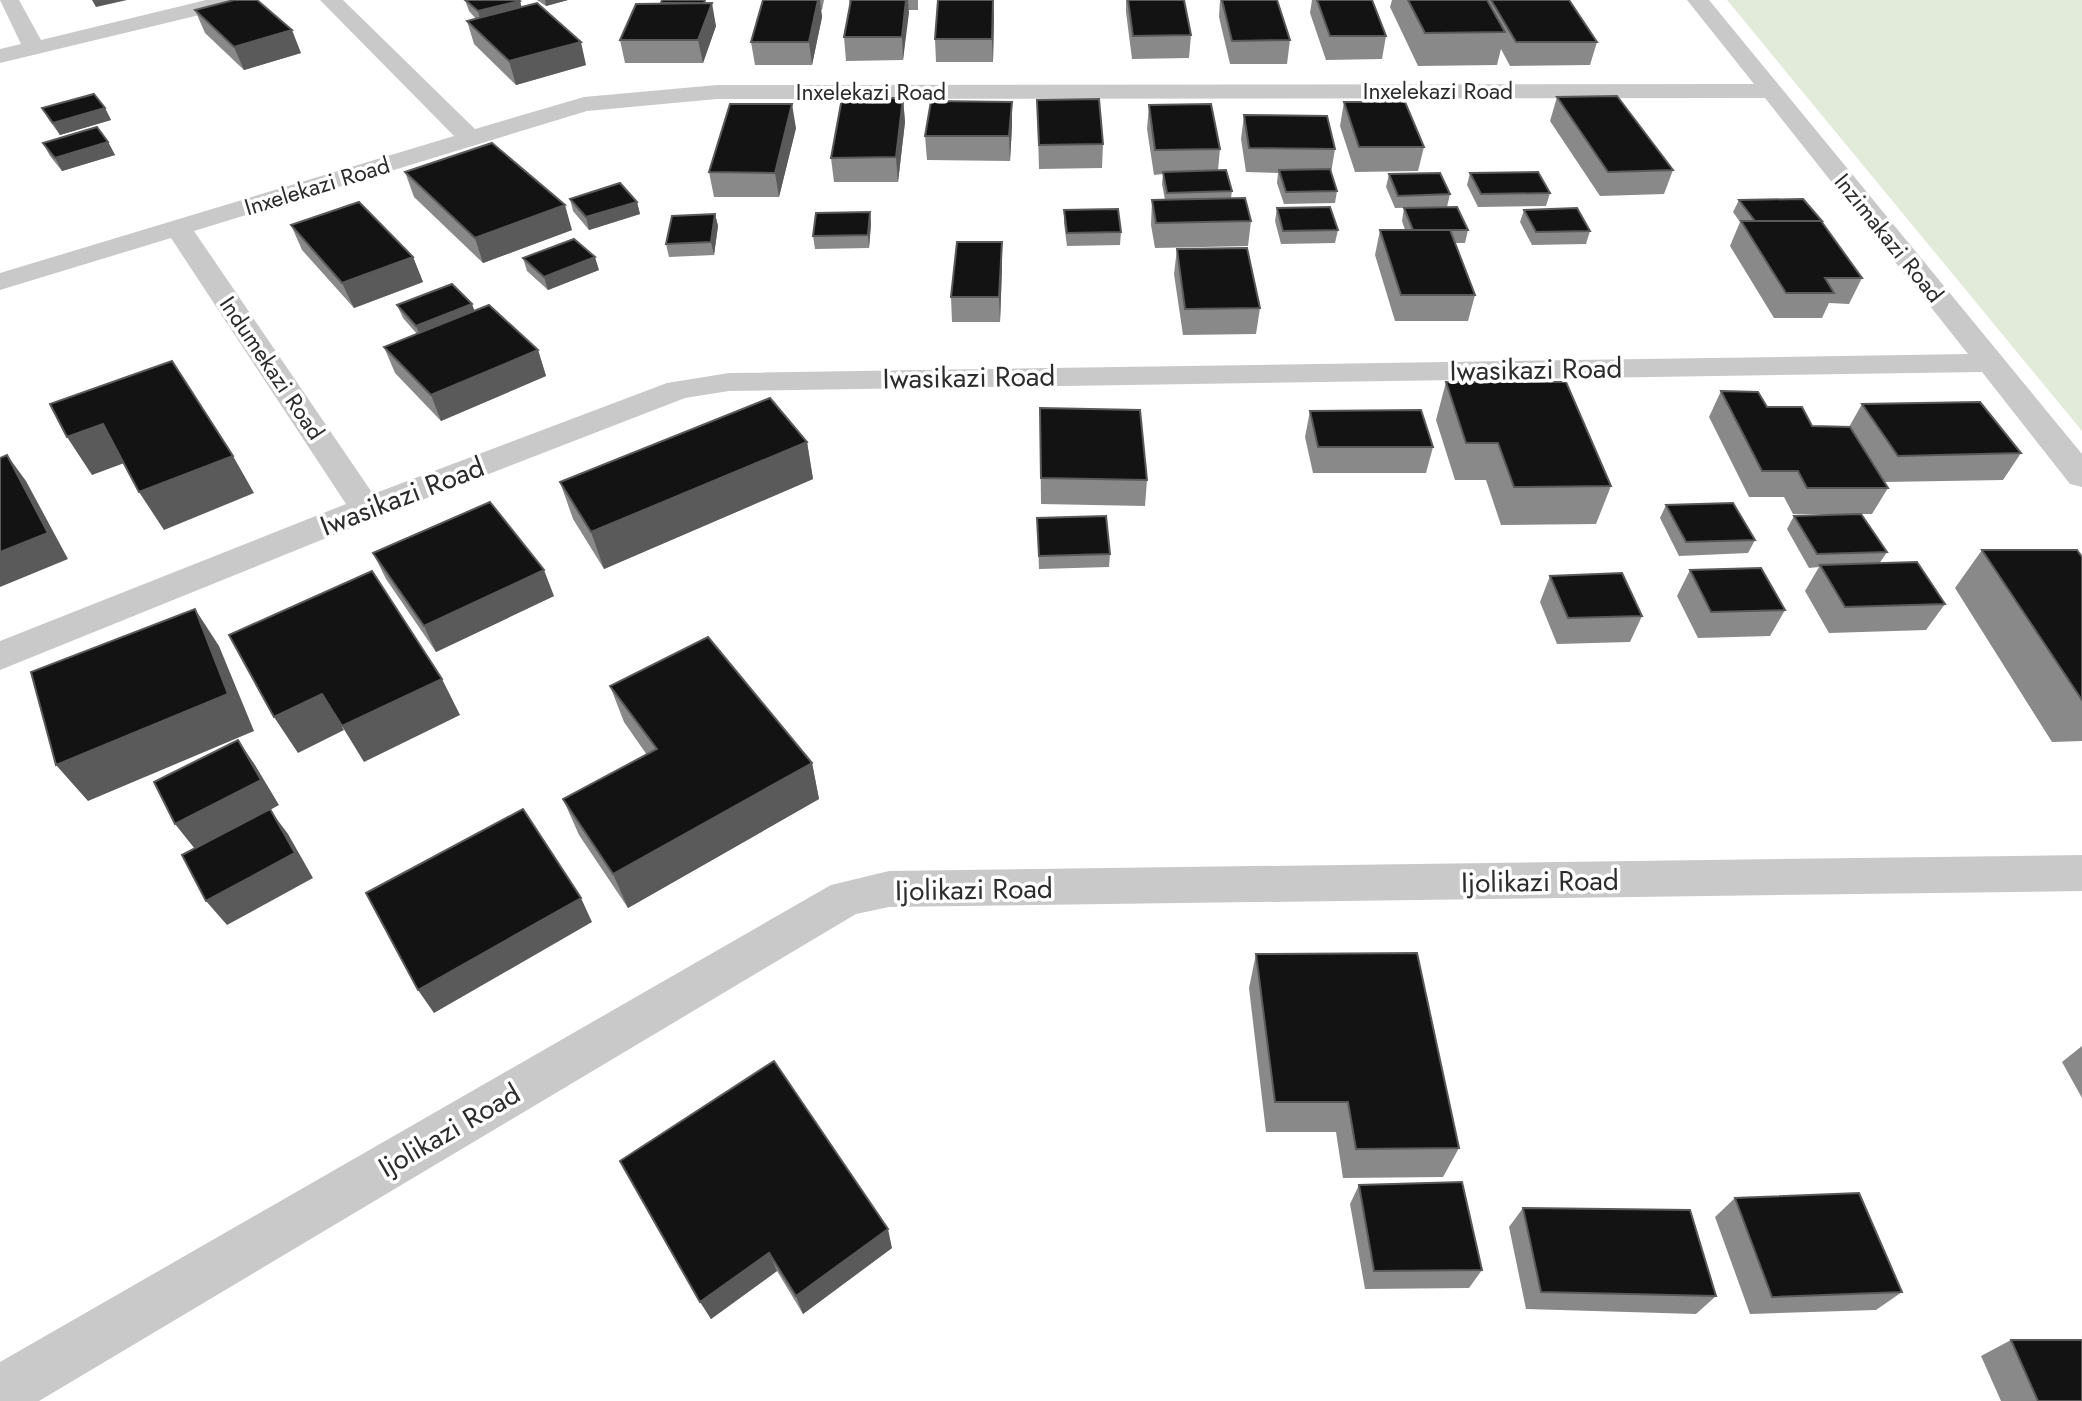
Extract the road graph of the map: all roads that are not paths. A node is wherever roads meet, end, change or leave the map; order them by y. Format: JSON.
{"nodes":[{"id":1,"x":8,"y":0,"type":"edge"},
{"id":2,"x":233,"y":0,"type":"edge"},
{"id":3,"x":331,"y":0,"type":"edge"},
{"id":4,"x":1698,"y":0,"type":"edge"},
{"id":5,"x":34,"y":48,"type":"junction"},
{"id":6,"x":0,"y":56,"type":"edge"},
{"id":7,"x":1770,"y":91,"type":"junction"},
{"id":8,"x":471,"y":139,"type":"junction"},
{"id":9,"x":178,"y":228,"type":"junction"},
{"id":10,"x":0,"y":282,"type":"edge"},
{"id":11,"x":1990,"y":363,"type":"junction"},
{"id":12,"x":2082,"y":476,"type":"edge"},
{"id":13,"x":366,"y":509,"type":"junction"},
{"id":14,"x":0,"y":656,"type":"edge"},
{"id":15,"x":2082,"y":873,"type":"edge"},
{"id":16,"x":0,"y":1393,"type":"edge"}],
"edges":[{"from":1,"to":5,"type":"street"},
{"from":2,"to":5,"type":"street"},
{"from":3,"to":8,"type":"street"},
{"from":4,"to":7,"type":"street","name":"Inzimakazi Road"},
{"from":5,"to":6,"type":"street"},
{"from":7,"to":8,"type":"street","name":"Inxelekazi Road"},
{"from":7,"to":11,"type":"street","name":"Inzimakazi Road"},
{"from":8,"to":9,"type":"street","name":"Inxelekazi Road"},
{"from":9,"to":10,"type":"street","name":"Inxelekazi Road"},
{"from":9,"to":13,"type":"street","name":"Indumekazi Road"},
{"from":11,"to":12,"type":"street","name":"Inzimakazi Road"},
{"from":11,"to":13,"type":"street","name":"Iwasikazi Road"},
{"from":13,"to":14,"type":"street","name":"Iwasikazi Road"},
{"from":15,"to":16,"type":"street","name":"Ijolikazi Road"}]}
